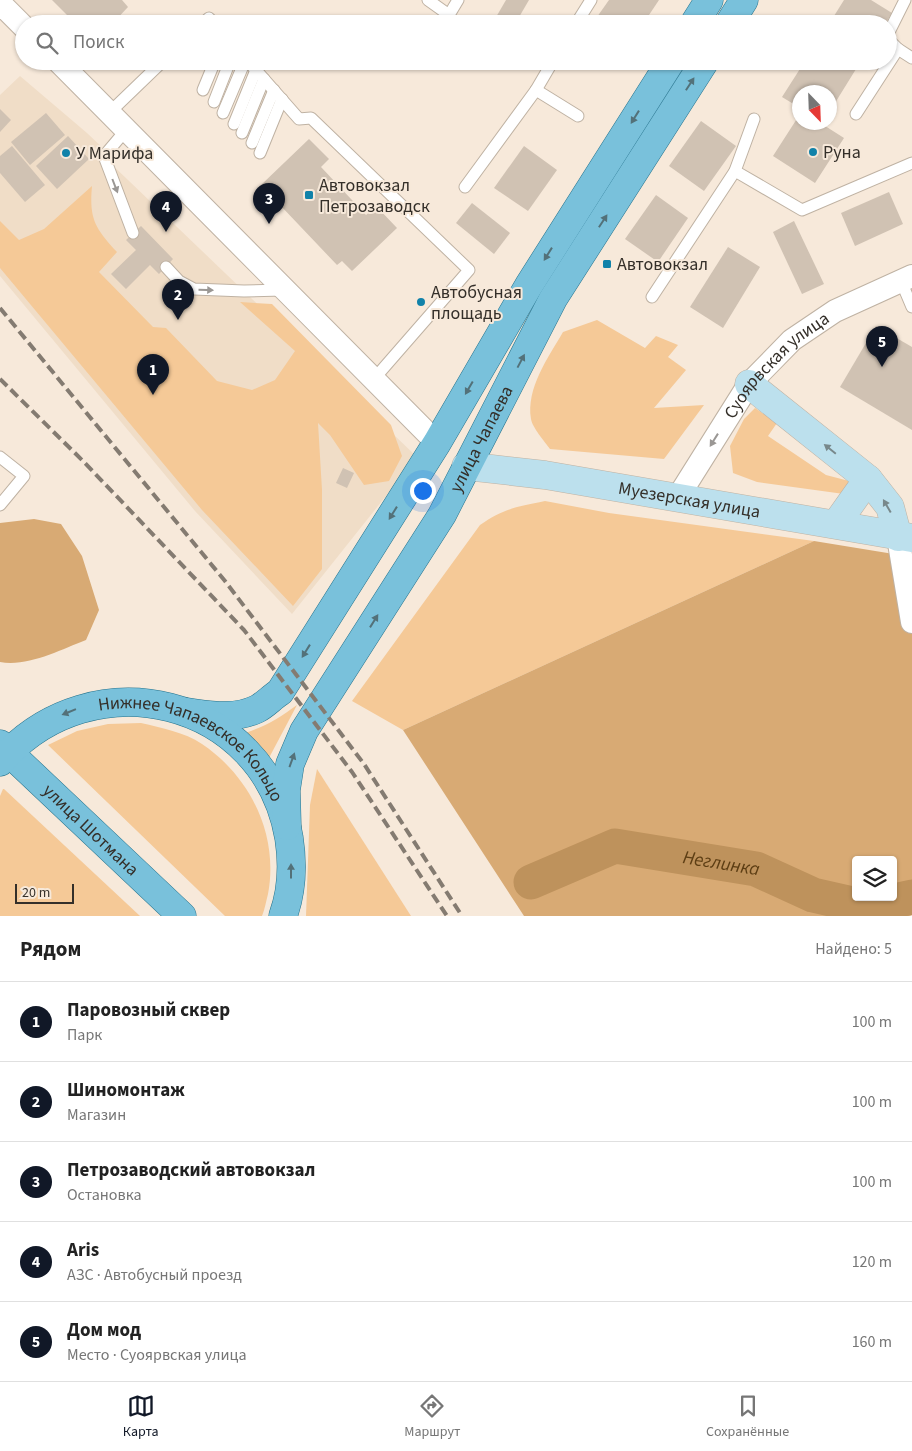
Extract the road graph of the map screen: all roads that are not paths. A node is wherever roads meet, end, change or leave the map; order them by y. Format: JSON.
{"nodes":[{"id":1,"x":428,"y":0,"type":"edge"},
{"id":2,"x":458,"y":0,"type":"edge"},
{"id":3,"x":590,"y":0,"type":"edge"},
{"id":4,"x":709,"y":0,"type":"edge"},
{"id":5,"x":744,"y":0,"type":"edge"},
{"id":6,"x":905,"y":0,"type":"edge"},
{"id":7,"x":0,"y":3,"type":"edge"},
{"id":8,"x":581,"y":15,"type":"edge"},
{"id":9,"x":700,"y":15,"type":"edge"},
{"id":10,"x":735,"y":15,"type":"edge"},
{"id":11,"x":897,"y":16,"type":"edge"},
{"id":12,"x":15,"y":18,"type":"edge"},
{"id":13,"x":898,"y":49,"type":"edge"},
{"id":14,"x":912,"y":58,"type":"edge"},
{"id":15,"x":67,"y":70,"type":"edge"},
{"id":16,"x":153,"y":70,"type":"edge"},
{"id":17,"x":211,"y":70,"type":"edge"},
{"id":18,"x":226,"y":70,"type":"edge"},
{"id":19,"x":247,"y":70,"type":"edge"},
{"id":20,"x":248,"y":70,"type":"edge"},
{"id":21,"x":256,"y":70,"type":"edge"},
{"id":22,"x":548,"y":70,"type":"edge"},
{"id":23,"x":664,"y":70,"type":"edge"},
{"id":24,"x":699,"y":70,"type":"edge"},
{"id":25,"x":884,"y":70,"type":"edge"},
{"id":26,"x":264,"y":79,"type":"junction"},
{"id":27,"x":203,"y":90,"type":"dead end"},
{"id":28,"x":274,"y":90,"type":"junction"},
{"id":29,"x":536,"y":90,"type":"junction"},
{"id":30,"x":282,"y":99,"type":"junction"},
{"id":31,"x":214,"y":102,"type":"dead end"},
{"id":32,"x":109,"y":113,"type":"junction"},
{"id":33,"x":223,"y":113,"type":"dead end"},
{"id":34,"x":856,"y":114,"type":"dead end"},
{"id":35,"x":578,"y":116,"type":"dead end"},
{"id":36,"x":754,"y":119,"type":"dead end"},
{"id":37,"x":234,"y":124,"type":"dead end"},
{"id":38,"x":126,"y":130,"type":"junction"},
{"id":39,"x":242,"y":133,"type":"dead end"},
{"id":40,"x":252,"y":143,"type":"dead end"},
{"id":41,"x":260,"y":153,"type":"dead end"},
{"id":42,"x":912,"y":164,"type":"edge"},
{"id":43,"x":735,"y":171,"type":"junction"},
{"id":44,"x":465,"y":187,"type":"dead end"},
{"id":45,"x":134,"y":233,"type":"dead end"},
{"id":46,"x":166,"y":267,"type":"dead end"},
{"id":47,"x":907,"y":278,"type":"edge"},
{"id":48,"x":285,"y":290,"type":"junction"},
{"id":49,"x":652,"y":297,"type":"dead end"},
{"id":50,"x":912,"y":307,"type":"edge"},
{"id":51,"x":374,"y":379,"type":"junction"},
{"id":52,"x":749,"y":384,"type":"junction"},
{"id":53,"x":437,"y":443,"type":"junction"},
{"id":54,"x":0,"y":457,"type":"edge"},
{"id":55,"x":466,"y":466,"type":"junction"},
{"id":56,"x":868,"y":480,"type":"junction"},
{"id":57,"x":678,"y":497,"type":"junction"},
{"id":58,"x":0,"y":505,"type":"edge"},
{"id":59,"x":836,"y":524,"type":"junction"},
{"id":60,"x":905,"y":537,"type":"edge"},
{"id":61,"x":912,"y":622,"type":"edge"},
{"id":62,"x":186,"y":712,"type":"junction"},
{"id":63,"x":3,"y":752,"type":"edge"},
{"id":64,"x":287,"y":826,"type":"junction"},
{"id":65,"x":182,"y":916,"type":"edge"},
{"id":66,"x":283,"y":916,"type":"edge"}],
"edges":[{"from":1,"to":2,"type":"lane"},
{"from":3,"to":8,"type":"lane"},
{"from":4,"to":9,"type":"main road"},
{"from":5,"to":10,"type":"main road"},
{"from":6,"to":11,"type":"lane"},
{"from":7,"to":12,"type":"street"},
{"from":13,"to":14,"type":"lane"},
{"from":15,"to":32,"type":"street"},
{"from":16,"to":32,"type":"lane"},
{"from":17,"to":27,"type":"lane"},
{"from":18,"to":31,"type":"lane"},
{"from":19,"to":33,"type":"lane"},
{"from":20,"to":37,"type":"lane"},
{"from":21,"to":26,"type":"lane"},
{"from":22,"to":29,"type":"lane"},
{"from":23,"to":53,"type":"main road","name":"улица Чапаева","one_way":true},
{"from":55,"to":24,"type":"main road","name":"улица Чапаева","one_way":true},
{"from":25,"to":34,"type":"lane"},
{"from":26,"to":28,"type":"lane"},
{"from":26,"to":39,"type":"lane"},
{"from":28,"to":30,"type":"lane"},
{"from":28,"to":40,"type":"lane"},
{"from":29,"to":35,"type":"lane"},
{"from":29,"to":44,"type":"lane"},
{"from":30,"to":41,"type":"lane"},
{"from":30,"to":51,"type":"lane"},
{"from":32,"to":38,"type":"street"},
{"from":36,"to":43,"type":"lane"},
{"from":38,"to":45,"type":"lane","one_way":true},
{"from":38,"to":48,"type":"street"},
{"from":42,"to":43,"type":"lane"},
{"from":43,"to":49,"type":"lane"},
{"from":46,"to":48,"type":"lane","one_way":true},
{"from":47,"to":50,"type":"lane"},
{"from":47,"to":52,"type":"street","name":"Суоярвская улица"},
{"from":48,"to":51,"type":"street"},
{"from":51,"to":53,"type":"street"},
{"from":56,"to":52,"type":"main road","one_way":true},
{"from":52,"to":57,"type":"street","name":"Суоярвская улица","one_way":true},
{"from":53,"to":55,"type":"main road"},
{"from":53,"to":62,"type":"main road","name":"улица Чапаева","one_way":true},
{"from":54,"to":58,"type":"lane"},
{"from":55,"to":57,"type":"main road","name":"Муезерская улица"},
{"from":64,"to":55,"type":"main road","name":"улица Чапаева","one_way":true},
{"from":56,"to":59,"type":"main road"},
{"from":60,"to":56,"type":"main road","one_way":true},
{"from":57,"to":59,"type":"main road","name":"Муезерская улица"},
{"from":59,"to":60,"type":"main road","name":"Муезерская улица"},
{"from":60,"to":61,"type":"street"},
{"from":62,"to":63,"type":"main road","name":"Нижнее Чапаевское Кольцо","one_way":true},
{"from":62,"to":64,"type":"main road","name":"Нижнее Чапаевское Кольцо"},
{"from":63,"to":65,"type":"main road","name":"улица Шотмана"},
{"from":66,"to":64,"type":"main road","name":"Нижнее Чапаевское Кольцо","one_way":true}]}
